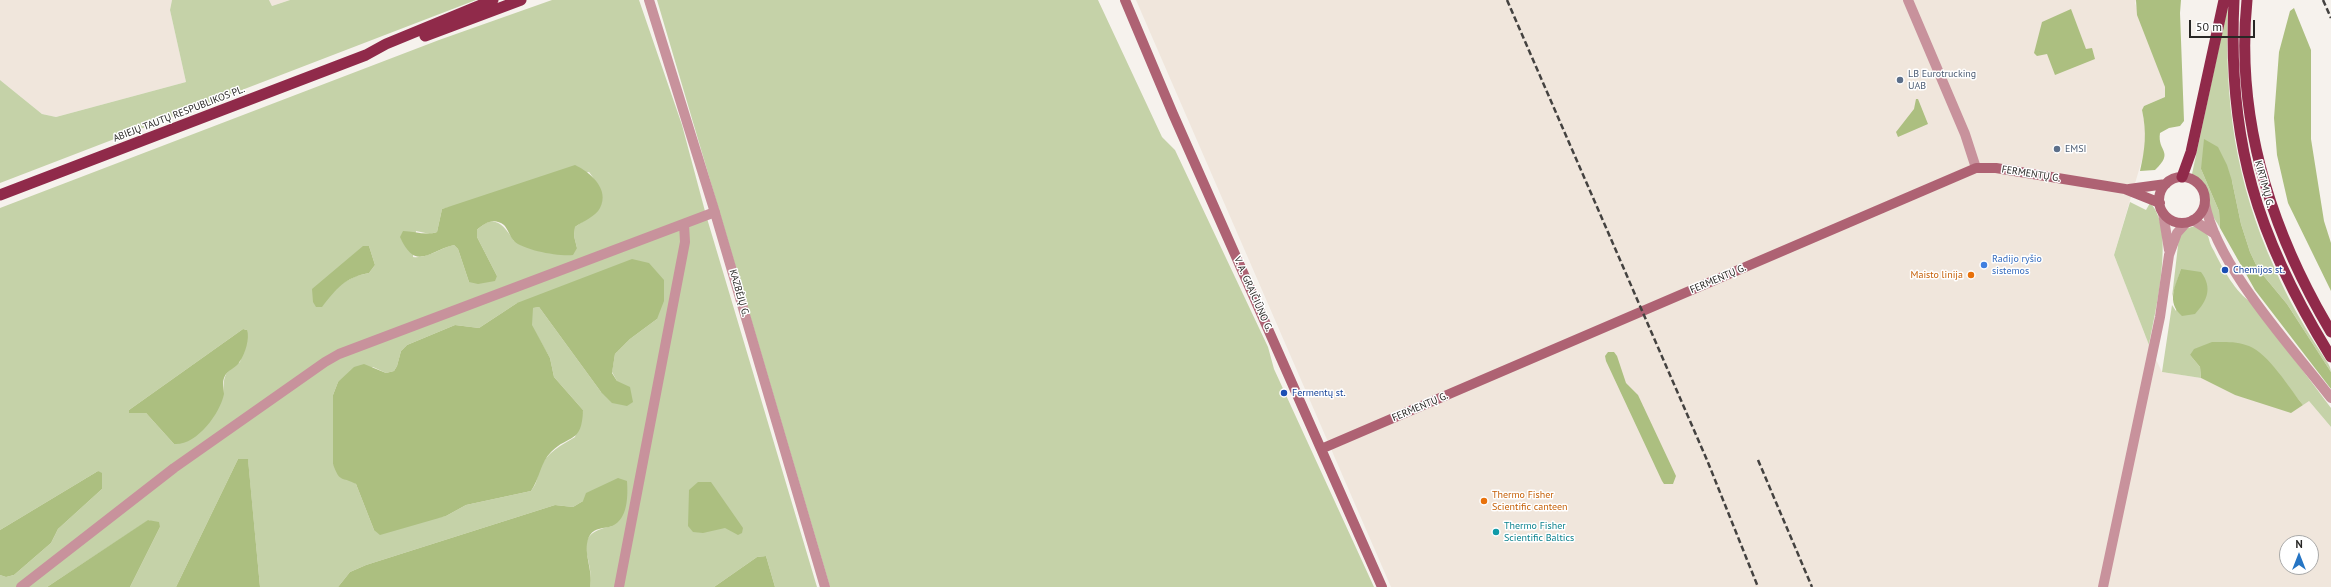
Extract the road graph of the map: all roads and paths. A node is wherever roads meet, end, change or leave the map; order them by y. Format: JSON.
{"nodes":[{"id":1,"x":493,"y":0,"type":"edge"},
{"id":2,"x":522,"y":0,"type":"edge"},
{"id":3,"x":649,"y":0,"type":"edge"},
{"id":4,"x":1125,"y":0,"type":"edge"},
{"id":5,"x":1908,"y":0,"type":"edge"},
{"id":6,"x":2224,"y":0,"type":"edge"},
{"id":7,"x":2234,"y":0,"type":"edge"},
{"id":8,"x":2247,"y":0,"type":"edge"},
{"id":9,"x":366,"y":55,"type":"junction"},
{"id":10,"x":1976,"y":168,"type":"junction"},
{"id":11,"x":2182,"y":177,"type":"junction"},
{"id":12,"x":2166,"y":184,"type":"junction"},
{"id":13,"x":2125,"y":189,"type":"junction"},
{"id":14,"x":0,"y":195,"type":"edge"},
{"id":15,"x":2205,"y":204,"type":"junction"},
{"id":16,"x":2162,"y":208,"type":"junction"},
{"id":17,"x":715,"y":212,"type":"junction"},
{"id":18,"x":2190,"y":221,"type":"junction"},
{"id":19,"x":684,"y":224,"type":"junction"},
{"id":20,"x":2216,"y":234,"type":"junction"},
{"id":21,"x":2169,"y":255,"type":"junction"},
{"id":22,"x":2331,"y":332,"type":"edge"},
{"id":23,"x":2331,"y":357,"type":"edge"},
{"id":24,"x":2331,"y":398,"type":"edge"},
{"id":25,"x":1321,"y":449,"type":"junction"},
{"id":26,"x":21,"y":587,"type":"edge"},
{"id":27,"x":619,"y":587,"type":"edge"},
{"id":28,"x":825,"y":587,"type":"edge"},
{"id":29,"x":1382,"y":587,"type":"edge"},
{"id":30,"x":2103,"y":587,"type":"edge"}],
"edges":[{"from":1,"to":9,"type":"highway","name":"ABIEJŲ TAUTŲ RESPUBLIKOS PL."},
{"from":2,"to":9,"type":"highway","name":"ABIEJŲ TAUTŲ RESPUBLIKOS PL."},
{"from":3,"to":17,"type":"street","name":"KAZBĖJŲ G."},
{"from":4,"to":25,"type":"main road","name":"V. A. GRAIČIŪNO G."},
{"from":5,"to":10,"type":"street"},
{"from":6,"to":11,"type":"highway"},
{"from":7,"to":23,"type":"highway","name":"KIRTIMŲ G."},
{"from":8,"to":22,"type":"highway","name":"KIRTIMŲ G."},
{"from":9,"to":14,"type":"highway","name":"ABIEJŲ TAUTŲ RESPUBLIKOS PL."},
{"from":10,"to":13,"type":"main road","name":"FERMENTŲ G."},
{"from":10,"to":25,"type":"main road","name":"FERMENTŲ G."},
{"from":11,"to":12,"type":"main road"},
{"from":11,"to":15,"type":"main road"},
{"from":12,"to":13,"type":"main road","name":"FERMENTŲ G."},
{"from":12,"to":16,"type":"main road"},
{"from":13,"to":16,"type":"main road","name":"FERMENTŲ G."},
{"from":15,"to":18,"type":"main road"},
{"from":15,"to":20,"type":"street"},
{"from":16,"to":18,"type":"main road"},
{"from":16,"to":21,"type":"street"},
{"from":17,"to":19,"type":"street"},
{"from":17,"to":28,"type":"street","name":"KAZBĖJŲ G."},
{"from":18,"to":20,"type":"street"},
{"from":18,"to":21,"type":"street"},
{"from":19,"to":26,"type":"street"},
{"from":19,"to":27,"type":"street"},
{"from":20,"to":24,"type":"street"},
{"from":21,"to":30,"type":"street"},
{"from":25,"to":29,"type":"main road","name":"V. A. GRAIČIŪNO G."}]}
